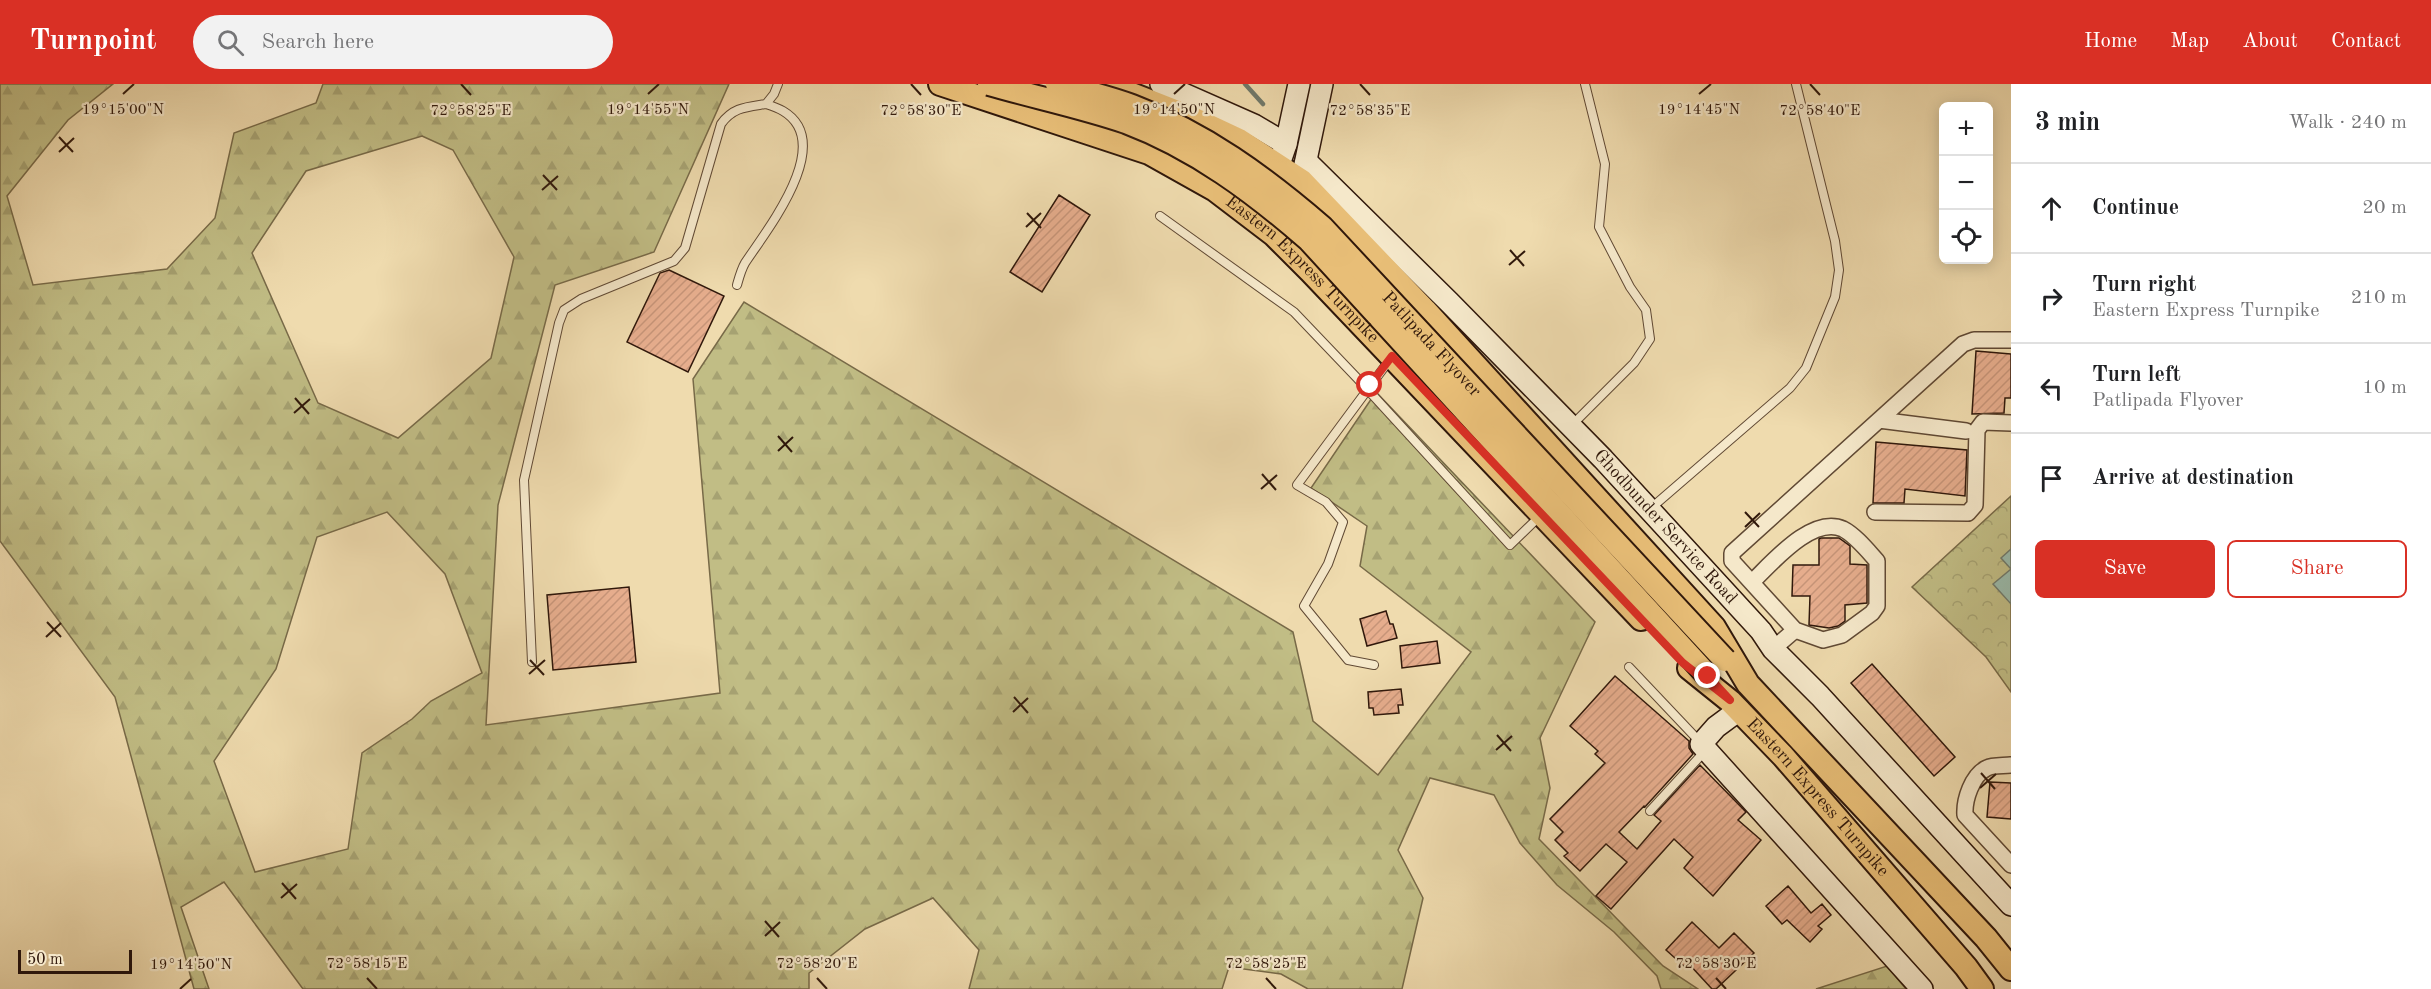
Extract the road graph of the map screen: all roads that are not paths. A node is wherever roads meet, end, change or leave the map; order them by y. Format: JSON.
{"nodes":[{"id":1,"x":778,"y":84,"type":"edge"},
{"id":2,"x":940,"y":84,"type":"edge"},
{"id":3,"x":989,"y":84,"type":"edge"},
{"id":4,"x":1057,"y":84,"type":"edge"},
{"id":5,"x":1106,"y":84,"type":"edge"},
{"id":6,"x":1161,"y":84,"type":"edge"},
{"id":7,"x":1299,"y":84,"type":"edge"},
{"id":8,"x":1322,"y":84,"type":"edge"},
{"id":9,"x":1585,"y":84,"type":"edge"},
{"id":10,"x":1796,"y":84,"type":"edge"},
{"id":11,"x":766,"y":104,"type":"junction"},
{"id":12,"x":1286,"y":144,"type":"junction"},
{"id":13,"x":1280,"y":166,"type":"junction"},
{"id":14,"x":1304,"y":171,"type":"junction"},
{"id":15,"x":1160,"y":216,"type":"dead end"},
{"id":16,"x":1266,"y":228,"type":"junction"},
{"id":17,"x":736,"y":285,"type":"dead end"},
{"id":18,"x":2011,"y":340,"type":"edge"},
{"id":19,"x":1392,"y":356,"type":"junction"},
{"id":20,"x":1367,"y":389,"type":"junction"},
{"id":21,"x":1879,"y":420,"type":"junction"},
{"id":22,"x":2011,"y":423,"type":"edge"},
{"id":23,"x":1571,"y":426,"type":"junction"},
{"id":24,"x":1966,"y":431,"type":"dead end"},
{"id":25,"x":1649,"y":510,"type":"junction"},
{"id":26,"x":1875,"y":512,"type":"dead end"},
{"id":27,"x":1542,"y":514,"type":"junction"},
{"id":28,"x":1752,"y":582,"type":"junction"},
{"id":29,"x":1795,"y":630,"type":"junction"},
{"id":30,"x":1773,"y":649,"type":"junction"},
{"id":31,"x":532,"y":662,"type":"dead end"},
{"id":32,"x":1374,"y":665,"type":"dead end"},
{"id":33,"x":1629,"y":667,"type":"dead end"},
{"id":34,"x":1748,"y":684,"type":"junction"},
{"id":35,"x":1735,"y":705,"type":"junction"},
{"id":36,"x":1704,"y":747,"type":"junction"},
{"id":37,"x":2011,"y":765,"type":"edge"},
{"id":38,"x":1650,"y":811,"type":"dead end"},
{"id":39,"x":2011,"y":865,"type":"edge"},
{"id":40,"x":2003,"y":886,"type":"edge"},
{"id":41,"x":2011,"y":904,"type":"edge"},
{"id":42,"x":2011,"y":969,"type":"edge"},
{"id":43,"x":1922,"y":989,"type":"edge"},
{"id":44,"x":1983,"y":989,"type":"edge"}],
"edges":[{"from":1,"to":11,"type":"lane"},
{"from":2,"to":16,"type":"main road","name":"Eastern Express Turnpike"},
{"from":3,"to":35,"type":"main road","name":"Patlipada Flyover","bridge":true},
{"from":4,"to":34,"type":"main road","name":"Patlipada Flyover","bridge":true},
{"from":5,"to":13,"type":"main road","name":"Eastern Express Turnpike"},
{"from":6,"to":12,"type":"street"},
{"from":7,"to":12,"type":"street"},
{"from":8,"to":14,"type":"street"},
{"from":9,"to":23,"type":"lane"},
{"from":10,"to":25,"type":"lane"},
{"from":11,"to":17,"type":"lane"},
{"from":11,"to":31,"type":"lane"},
{"from":12,"to":13,"type":"street"},
{"from":13,"to":14,"type":"main road","name":"Eastern Express Turnpike"},
{"from":13,"to":16,"type":"street"},
{"from":14,"to":16,"type":"street"},
{"from":14,"to":23,"type":"street","name":"Ghodbunder Service Road"},
{"from":14,"to":34,"type":"main road","name":"Eastern Express Turnpike"},
{"from":15,"to":20,"type":"lane"},
{"from":16,"to":19,"type":"main road","name":"Eastern Express Turnpike"},
{"from":18,"to":21,"type":"street"},
{"from":19,"to":20,"type":"lane"},
{"from":19,"to":27,"type":"main road","name":"Eastern Express Turnpike"},
{"from":20,"to":27,"type":"lane"},
{"from":20,"to":32,"type":"lane"},
{"from":21,"to":24,"type":"street"},
{"from":21,"to":28,"type":"street"},
{"from":22,"to":26,"type":"street"},
{"from":23,"to":25,"type":"street","name":"Ghodbunder Service Road"},
{"from":25,"to":30,"type":"street","name":"Ghodbunder Service Road"},
{"from":27,"to":35,"type":"main road","name":"Eastern Express Turnpike"},
{"from":28,"to":29,"type":"street"},
{"from":28,"to":29,"type":"street"},
{"from":29,"to":30,"type":"street"},
{"from":30,"to":40,"type":"street","name":"Ghodbunder Service Road"},
{"from":33,"to":36,"type":"lane"},
{"from":34,"to":42,"type":"main road","name":"Eastern Express Turnpike"},
{"from":35,"to":36,"type":"street"},
{"from":35,"to":44,"type":"main road","name":"Eastern Express Turnpike"},
{"from":36,"to":38,"type":"lane"},
{"from":36,"to":43,"type":"street"},
{"from":37,"to":39,"type":"street"},
{"from":40,"to":41,"type":"street","name":"Ghodbunder Service Road"}]}
